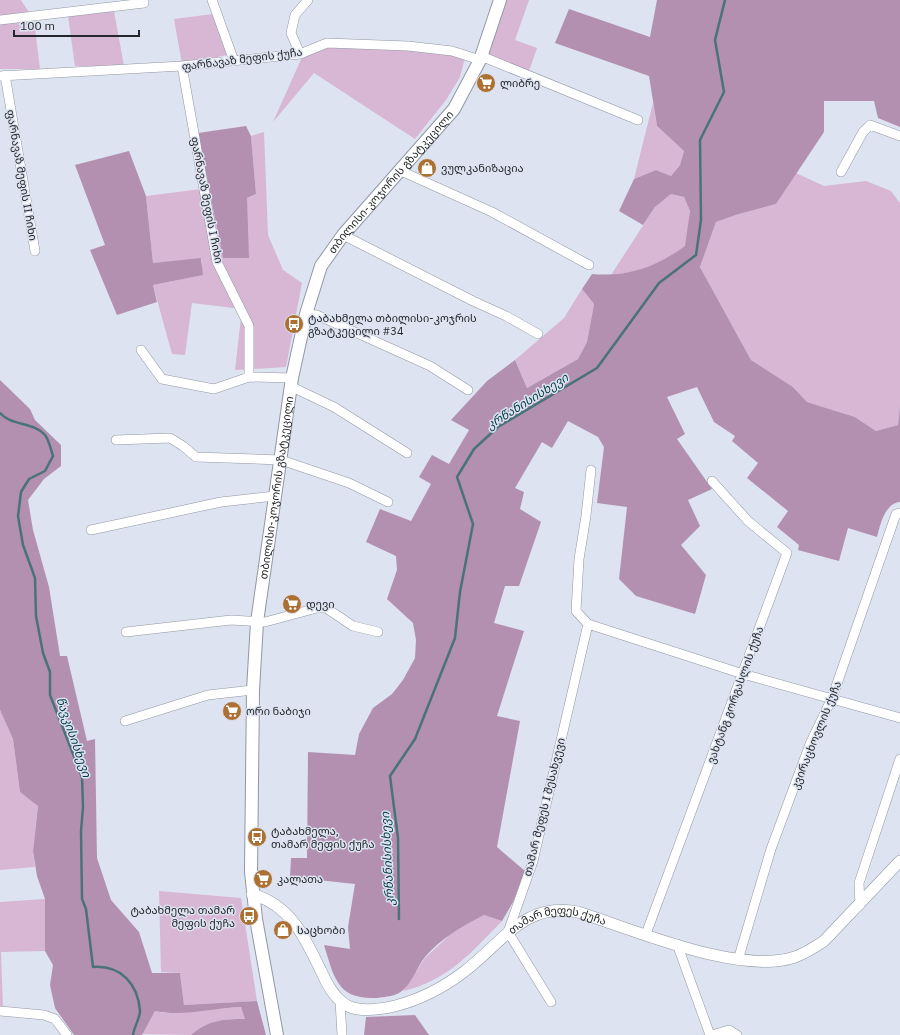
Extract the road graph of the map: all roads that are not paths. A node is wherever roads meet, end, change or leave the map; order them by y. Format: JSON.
{"nodes":[{"id":1,"x":212,"y":0,"type":"edge"},
{"id":2,"x":308,"y":0,"type":"edge"},
{"id":3,"x":500,"y":0,"type":"edge"},
{"id":4,"x":143,"y":1,"type":"edge"},
{"id":5,"x":0,"y":20,"type":"edge"},
{"id":6,"x":300,"y":54,"type":"junction"},
{"id":7,"x":481,"y":58,"type":"junction"},
{"id":8,"x":234,"y":61,"type":"junction"},
{"id":9,"x":182,"y":66,"type":"junction"},
{"id":10,"x":3,"y":75,"type":"edge"},
{"id":11,"x":638,"y":120,"type":"dead end"},
{"id":12,"x":900,"y":136,"type":"edge"},
{"id":13,"x":401,"y":170,"type":"junction"},
{"id":14,"x":841,"y":172,"type":"dead end"},
{"id":15,"x":343,"y":235,"type":"junction"},
{"id":16,"x":35,"y":251,"type":"dead end"},
{"id":17,"x":589,"y":265,"type":"dead end"},
{"id":18,"x":306,"y":314,"type":"junction"},
{"id":19,"x":538,"y":334,"type":"dead end"},
{"id":20,"x":141,"y":350,"type":"dead end"},
{"id":21,"x":249,"y":377,"type":"junction"},
{"id":22,"x":291,"y":382,"type":"junction"},
{"id":23,"x":468,"y":390,"type":"dead end"},
{"id":24,"x":116,"y":440,"type":"dead end"},
{"id":25,"x":407,"y":453,"type":"dead end"},
{"id":26,"x":281,"y":460,"type":"junction"},
{"id":27,"x":591,"y":470,"type":"dead end"},
{"id":28,"x":712,"y":481,"type":"dead end"},
{"id":29,"x":275,"y":496,"type":"junction"},
{"id":30,"x":388,"y":502,"type":"dead end"},
{"id":31,"x":900,"y":513,"type":"edge"},
{"id":32,"x":91,"y":530,"type":"dead end"},
{"id":33,"x":257,"y":622,"type":"junction"},
{"id":34,"x":588,"y":624,"type":"junction"},
{"id":35,"x":126,"y":632,"type":"dead end"},
{"id":36,"x":378,"y":632,"type":"dead end"},
{"id":37,"x":743,"y":674,"type":"junction"},
{"id":38,"x":252,"y":690,"type":"junction"},
{"id":39,"x":832,"y":698,"type":"junction"},
{"id":40,"x":900,"y":718,"type":"edge"},
{"id":41,"x":125,"y":721,"type":"dead end"},
{"id":42,"x":900,"y":759,"type":"edge"},
{"id":43,"x":900,"y":861,"type":"edge"},
{"id":44,"x":252,"y":894,"type":"junction"},
{"id":45,"x":860,"y":905,"type":"junction"},
{"id":46,"x":508,"y":932,"type":"junction"},
{"id":47,"x":646,"y":934,"type":"junction"},
{"id":48,"x":677,"y":944,"type":"junction"},
{"id":49,"x":738,"y":960,"type":"junction"},
{"id":50,"x":340,"y":1001,"type":"junction"},
{"id":51,"x":551,"y":1002,"type":"dead end"},
{"id":52,"x":0,"y":1011,"type":"edge"},
{"id":53,"x":67,"y":1035,"type":"edge"},
{"id":54,"x":277,"y":1035,"type":"edge"},
{"id":55,"x":342,"y":1035,"type":"edge"},
{"id":56,"x":711,"y":1035,"type":"edge"},
{"id":57,"x":737,"y":1035,"type":"edge"}],
"edges":[{"from":1,"to":8,"type":"street"},
{"from":2,"to":6,"type":"street"},
{"from":3,"to":7,"type":"main road","name":"თბილისი-კოჯორის გზატკეცილი"},
{"from":4,"to":5,"type":"street"},
{"from":6,"to":7,"type":"street","name":"ფარნავაზ მეფის ქუჩა"},
{"from":6,"to":8,"type":"street","name":"ფარნავაზ მეფის ქუჩა"},
{"from":7,"to":11,"type":"street","name":"ფარნავაზ მეფის ქუჩა"},
{"from":7,"to":13,"type":"main road","name":"თბილისი-კოჯორის გზატკეცილი"},
{"from":8,"to":9,"type":"street","name":"ფარნავაზ მეფის ქუჩა"},
{"from":9,"to":10,"type":"street","name":"ფარნავაზ მეფის ქუჩა"},
{"from":9,"to":21,"type":"street","name":"ფარნავაზ მეფის I ჩიხი"},
{"from":10,"to":16,"type":"street","name":"ფარნავაზ მეფის II ჩიხი"},
{"from":12,"to":14,"type":"street"},
{"from":13,"to":15,"type":"main road","name":"თბილისი-კოჯორის გზატკეცილი"},
{"from":13,"to":17,"type":"street"},
{"from":15,"to":18,"type":"main road","name":"თბილისი-კოჯორის გზატკეცილი"},
{"from":15,"to":19,"type":"street"},
{"from":18,"to":22,"type":"main road","name":"თბილისი-კოჯორის გზატკეცილი"},
{"from":18,"to":23,"type":"street"},
{"from":20,"to":21,"type":"street"},
{"from":21,"to":22,"type":"street"},
{"from":22,"to":25,"type":"street"},
{"from":22,"to":26,"type":"main road","name":"თბილისი-კოჯორის გზატკეცილი"},
{"from":24,"to":26,"type":"street"},
{"from":26,"to":29,"type":"main road","name":"თბილისი-კოჯორის გზატკეცილი"},
{"from":26,"to":30,"type":"street"},
{"from":27,"to":34,"type":"street"},
{"from":28,"to":37,"type":"street","name":"ვახტანგ გორგასლის ქუჩა"},
{"from":29,"to":32,"type":"street"},
{"from":29,"to":33,"type":"main road","name":"თბილისი-კოჯორის გზატკეცილი"},
{"from":31,"to":39,"type":"street","name":"კვირაცხოვლის ქუჩა"},
{"from":33,"to":35,"type":"street"},
{"from":33,"to":36,"type":"street"},
{"from":33,"to":38,"type":"main road","name":"თბილისი-კოჯორის გზატკეცილი"},
{"from":34,"to":37,"type":"street"},
{"from":34,"to":46,"type":"street","name":"თამარ მეფეს I შესახვევი"},
{"from":37,"to":39,"type":"street"},
{"from":37,"to":47,"type":"street","name":"ვახტანგ გორგასლის ქუჩა"},
{"from":38,"to":41,"type":"street"},
{"from":38,"to":44,"type":"main road","name":"თბილისი-კოჯორის გზატკეცილი"},
{"from":39,"to":40,"type":"street"},
{"from":39,"to":49,"type":"street","name":"კვირაცხოვლის ქუჩა"},
{"from":42,"to":45,"type":"street"},
{"from":43,"to":45,"type":"street","name":"თამარ მეფეს ქუჩა"},
{"from":44,"to":50,"type":"street"},
{"from":44,"to":54,"type":"main road","name":"თბილისი-კოჯორის გზატკეცილი"},
{"from":45,"to":49,"type":"street","name":"თამარ მეფეს ქუჩა"},
{"from":46,"to":47,"type":"street","name":"თამარ მეფეს ქუჩა"},
{"from":46,"to":50,"type":"street","name":"თამარ მეფეს ქუჩა"},
{"from":46,"to":51,"type":"street"},
{"from":47,"to":48,"type":"street","name":"თამარ მეფეს ქუჩა"},
{"from":48,"to":49,"type":"street","name":"თამარ მეფეს ქუჩა"},
{"from":48,"to":56,"type":"street"},
{"from":50,"to":55,"type":"street"},
{"from":52,"to":53,"type":"street"},
{"from":56,"to":57,"type":"street"}]}
